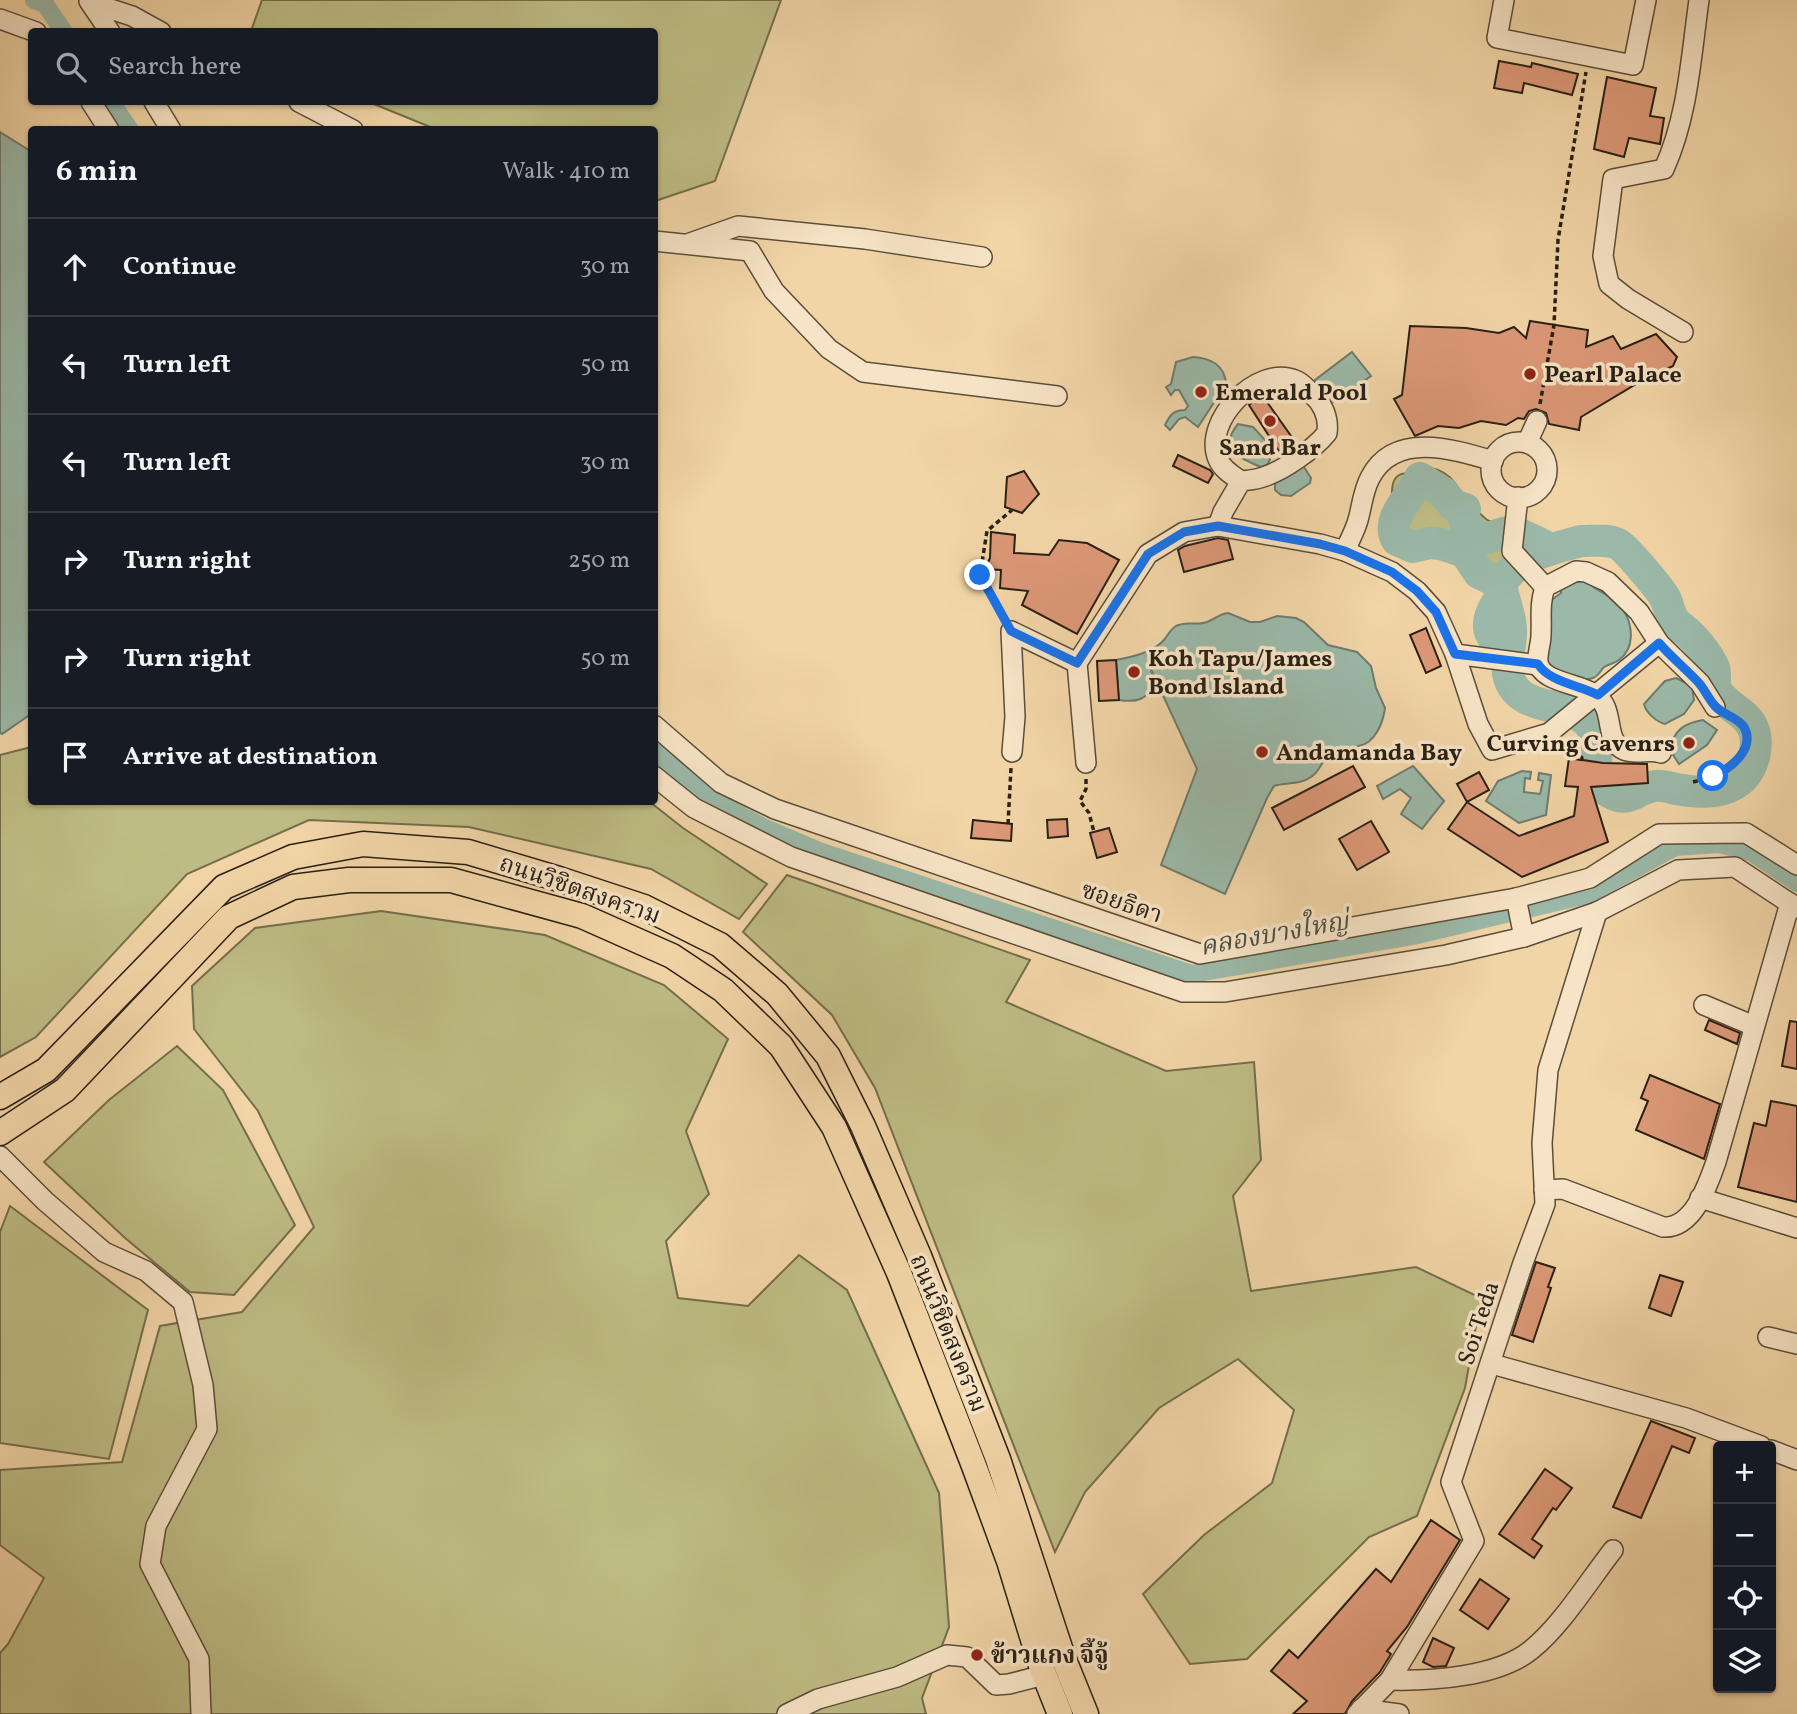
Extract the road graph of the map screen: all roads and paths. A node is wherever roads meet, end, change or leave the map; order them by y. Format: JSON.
{"nodes":[{"id":1,"x":1504,"y":0,"type":"edge"},
{"id":2,"x":1646,"y":0,"type":"edge"},
{"id":3,"x":1699,"y":0,"type":"edge"},
{"id":4,"x":90,"y":2,"type":"edge"},
{"id":5,"x":0,"y":19,"type":"edge"},
{"id":6,"x":107,"y":28,"type":"edge"},
{"id":7,"x":154,"y":28,"type":"edge"},
{"id":8,"x":28,"y":29,"type":"edge"},
{"id":9,"x":1589,"y":56,"type":"junction"},
{"id":10,"x":93,"y":105,"type":"edge"},
{"id":11,"x":156,"y":105,"type":"edge"},
{"id":12,"x":305,"y":105,"type":"edge"},
{"id":13,"x":106,"y":126,"type":"edge"},
{"id":14,"x":169,"y":126,"type":"edge"},
{"id":15,"x":346,"y":126,"type":"edge"},
{"id":16,"x":658,"y":241,"type":"edge"},
{"id":17,"x":685,"y":244,"type":"junction"},
{"id":18,"x":982,"y":257,"type":"dead end"},
{"id":19,"x":1684,"y":332,"type":"dead end"},
{"id":20,"x":1057,"y":396,"type":"dead end"},
{"id":21,"x":1537,"y":421,"type":"joint"},
{"id":22,"x":1527,"y":443,"type":"junction"},
{"id":23,"x":1493,"y":461,"type":"junction"},
{"id":24,"x":1241,"y":481,"type":"junction"},
{"id":25,"x":1518,"y":500,"type":"junction"},
{"id":26,"x":1012,"y":510,"type":"dead end"},
{"id":27,"x":1218,"y":526,"type":"junction"},
{"id":28,"x":1345,"y":551,"type":"junction"},
{"id":29,"x":1542,"y":585,"type":"junction"},
{"id":30,"x":1011,"y":631,"type":"junction"},
{"id":31,"x":1659,"y":643,"type":"junction"},
{"id":32,"x":1462,"y":655,"type":"junction"},
{"id":33,"x":1077,"y":663,"type":"junction"},
{"id":34,"x":1532,"y":664,"type":"junction"},
{"id":35,"x":1594,"y":699,"type":"junction"},
{"id":36,"x":1715,"y":707,"type":"joint"},
{"id":37,"x":658,"y":728,"type":"edge"},
{"id":38,"x":1012,"y":752,"type":"joint"},
{"id":39,"x":1661,"y":753,"type":"dead end"},
{"id":40,"x":1086,"y":763,"type":"joint"},
{"id":41,"x":658,"y":779,"type":"edge"},
{"id":42,"x":1693,"y":782,"type":"dead end"},
{"id":43,"x":1008,"y":824,"type":"dead end"},
{"id":44,"x":1094,"y":832,"type":"dead end"},
{"id":45,"x":1797,"y":865,"type":"edge"},
{"id":46,"x":1516,"y":898,"type":"junction"},
{"id":47,"x":1794,"y":905,"type":"edge"},
{"id":48,"x":1597,"y":912,"type":"junction"},
{"id":49,"x":1524,"y":937,"type":"junction"},
{"id":50,"x":1703,"y":1005,"type":"dead end"},
{"id":51,"x":1754,"y":1026,"type":"junction"},
{"id":52,"x":0,"y":1097,"type":"edge"},
{"id":53,"x":0,"y":1133,"type":"edge"},
{"id":54,"x":0,"y":1156,"type":"edge"},
{"id":55,"x":1544,"y":1190,"type":"junction"},
{"id":56,"x":1700,"y":1198,"type":"junction"},
{"id":57,"x":1797,"y":1228,"type":"edge"},
{"id":58,"x":1768,"y":1337,"type":"dead end"},
{"id":59,"x":1797,"y":1344,"type":"edge"},
{"id":60,"x":1492,"y":1364,"type":"junction"},
{"id":61,"x":1748,"y":1441,"type":"edge"},
{"id":62,"x":1776,"y":1452,"type":"edge"},
{"id":63,"x":1797,"y":1460,"type":"edge"},
{"id":64,"x":1613,"y":1550,"type":"dead end"},
{"id":65,"x":1044,"y":1675,"type":"junction"},
{"id":66,"x":1390,"y":1680,"type":"junction"},
{"id":67,"x":1359,"y":1711,"type":"edge"},
{"id":68,"x":201,"y":1714,"type":"edge"},
{"id":69,"x":787,"y":1714,"type":"edge"},
{"id":70,"x":1059,"y":1714,"type":"edge"},
{"id":71,"x":1086,"y":1714,"type":"edge"},
{"id":72,"x":1399,"y":1714,"type":"edge"}],
"edges":[{"from":1,"to":9,"type":"street"},
{"from":2,"to":9,"type":"street"},
{"from":3,"to":19,"type":"street"},
{"from":4,"to":6,"type":"street"},
{"from":4,"to":7,"type":"street"},
{"from":5,"to":8,"type":"street"},
{"from":9,"to":21,"type":"path"},
{"from":10,"to":13,"type":"street"},
{"from":11,"to":14,"type":"street"},
{"from":12,"to":15,"type":"street"},
{"from":16,"to":17,"type":"street"},
{"from":17,"to":18,"type":"street"},
{"from":17,"to":20,"type":"street"},
{"from":21,"to":22,"type":"street"},
{"from":22,"to":23,"type":"street"},
{"from":22,"to":25,"type":"street"},
{"from":23,"to":25,"type":"street"},
{"from":23,"to":28,"type":"street"},
{"from":24,"to":24,"type":"street"},
{"from":24,"to":27,"type":"street"},
{"from":25,"to":29,"type":"street"},
{"from":26,"to":30,"type":"path"},
{"from":27,"to":28,"type":"street"},
{"from":27,"to":33,"type":"street"},
{"from":28,"to":32,"type":"street"},
{"from":29,"to":31,"type":"street"},
{"from":29,"to":34,"type":"street"},
{"from":30,"to":33,"type":"street"},
{"from":30,"to":38,"type":"street"},
{"from":31,"to":35,"type":"street"},
{"from":31,"to":36,"type":"street"},
{"from":32,"to":34,"type":"street"},
{"from":32,"to":35,"type":"street"},
{"from":33,"to":40,"type":"street"},
{"from":34,"to":35,"type":"street"},
{"from":35,"to":39,"type":"street"},
{"from":36,"to":42,"type":"path"},
{"from":37,"to":46,"type":"street","name":"ซอยธิดา"},
{"from":38,"to":43,"type":"path"},
{"from":40,"to":44,"type":"path"},
{"from":41,"to":49,"type":"street"},
{"from":45,"to":46,"type":"street","name":"ซอยธิดา"},
{"from":46,"to":49,"type":"street"},
{"from":47,"to":48,"type":"street"},
{"from":47,"to":51,"type":"street"},
{"from":48,"to":49,"type":"street"},
{"from":48,"to":55,"type":"street","name":"Soi Teda"},
{"from":50,"to":51,"type":"street"},
{"from":51,"to":56,"type":"street"},
{"from":52,"to":71,"type":"main road","name":"ถนนวิชิตสงคราม"},
{"from":53,"to":65,"type":"main road","name":"ถนนวิชิตสงคราม"},
{"from":54,"to":68,"type":"street"},
{"from":55,"to":56,"type":"street"},
{"from":55,"to":60,"type":"street","name":"Soi Teda"},
{"from":56,"to":57,"type":"street"},
{"from":58,"to":59,"type":"street"},
{"from":60,"to":61,"type":"street"},
{"from":60,"to":66,"type":"street","name":"Soi Teda"},
{"from":62,"to":63,"type":"street"},
{"from":64,"to":66,"type":"street"},
{"from":65,"to":69,"type":"street"},
{"from":65,"to":70,"type":"main road","name":"ถนนวิชิตสงคราม"},
{"from":66,"to":67,"type":"street","name":"Soi Teda"},
{"from":67,"to":72,"type":"street"}]}
